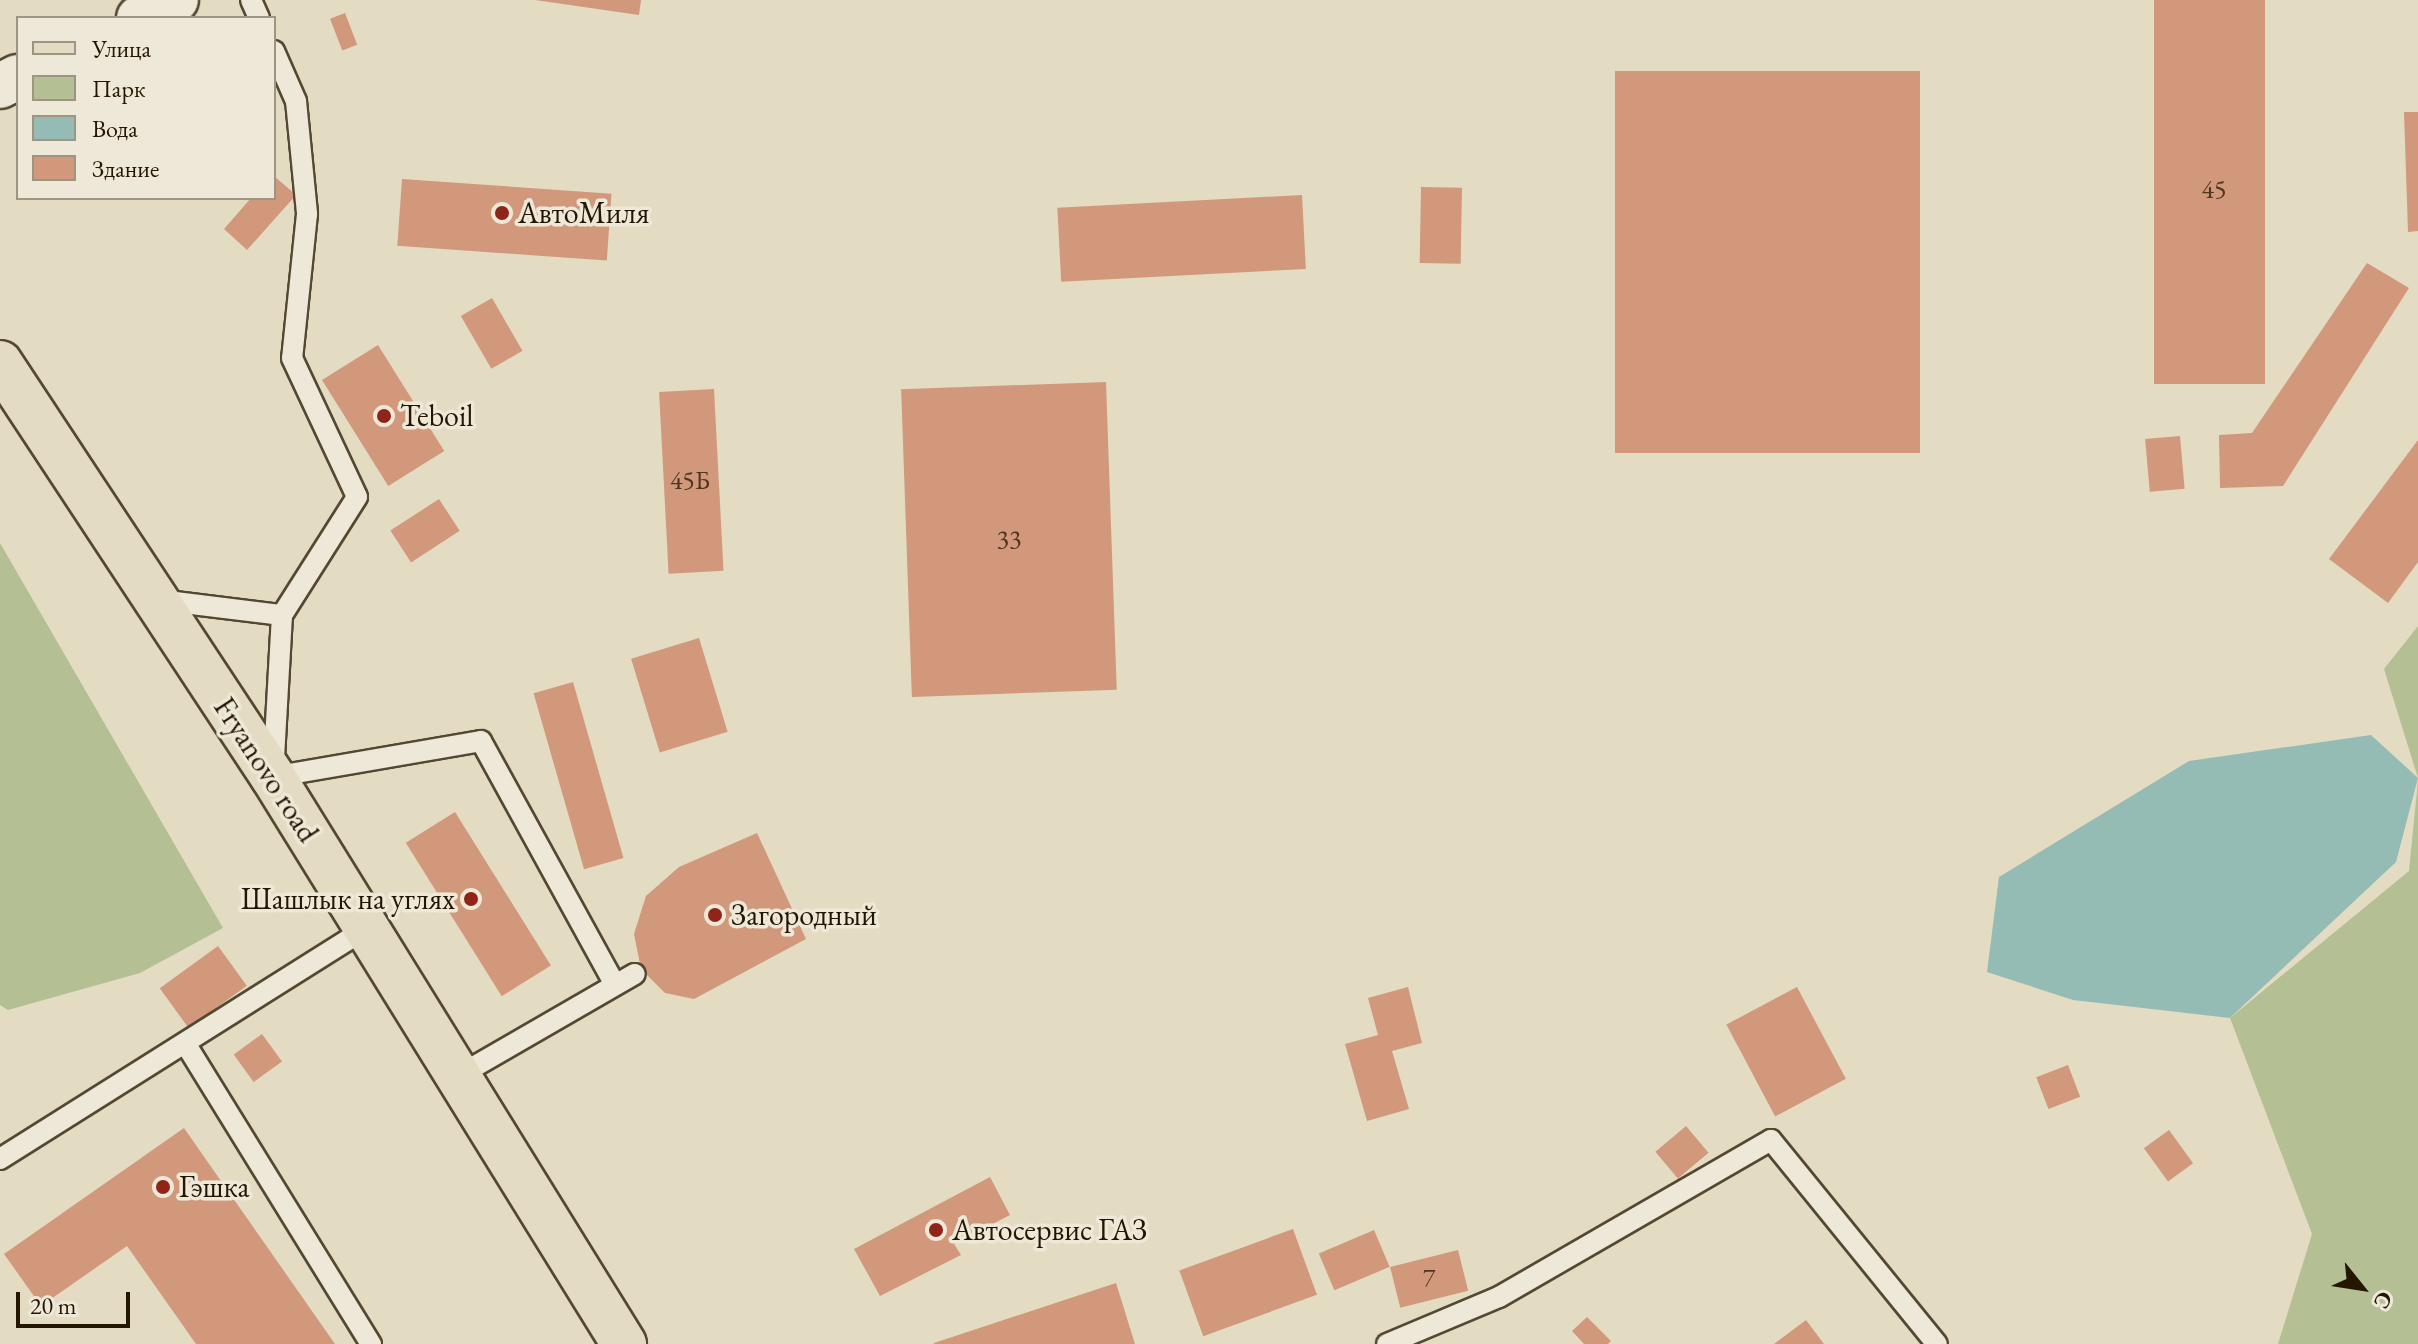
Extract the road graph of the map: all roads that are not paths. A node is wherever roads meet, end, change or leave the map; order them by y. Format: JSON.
{"nodes":[{"id":1,"x":176,"y":0,"type":"edge"},
{"id":2,"x":143,"y":16,"type":"edge"},
{"id":3,"x":276,"y":56,"type":"edge"},
{"id":4,"x":0,"y":363,"type":"edge"},
{"id":5,"x":153,"y":599,"type":"junction"},
{"id":6,"x":282,"y":615,"type":"junction"},
{"id":7,"x":273,"y":777,"type":"junction"},
{"id":8,"x":367,"y":928,"type":"junction"},
{"id":9,"x":635,"y":974,"type":"dead end"},
{"id":10,"x":615,"y":985,"type":"junction"},
{"id":11,"x":185,"y":1043,"type":"junction"},
{"id":12,"x":458,"y":1076,"type":"junction"},
{"id":13,"x":0,"y":1159,"type":"edge"},
{"id":14,"x":371,"y":1344,"type":"edge"},
{"id":15,"x":624,"y":1344,"type":"edge"},
{"id":16,"x":1387,"y":1344,"type":"edge"},
{"id":17,"x":1937,"y":1344,"type":"edge"}],
"edges":[{"from":1,"to":2,"type":"street"},
{"from":3,"to":6,"type":"lane"},
{"from":4,"to":5,"type":"main road","name":"Fryanovo road"},
{"from":5,"to":6,"type":"lane"},
{"from":5,"to":7,"type":"main road","name":"Fryanovo road"},
{"from":6,"to":7,"type":"lane"},
{"from":7,"to":8,"type":"main road","name":"Fryanovo road"},
{"from":7,"to":10,"type":"lane"},
{"from":8,"to":11,"type":"lane"},
{"from":8,"to":12,"type":"main road","name":"Fryanovo road"},
{"from":9,"to":10,"type":"lane"},
{"from":10,"to":12,"type":"lane"},
{"from":11,"to":13,"type":"lane"},
{"from":11,"to":14,"type":"lane"},
{"from":12,"to":15,"type":"main road","name":"Fryanovo road"},
{"from":16,"to":17,"type":"lane"}]}
